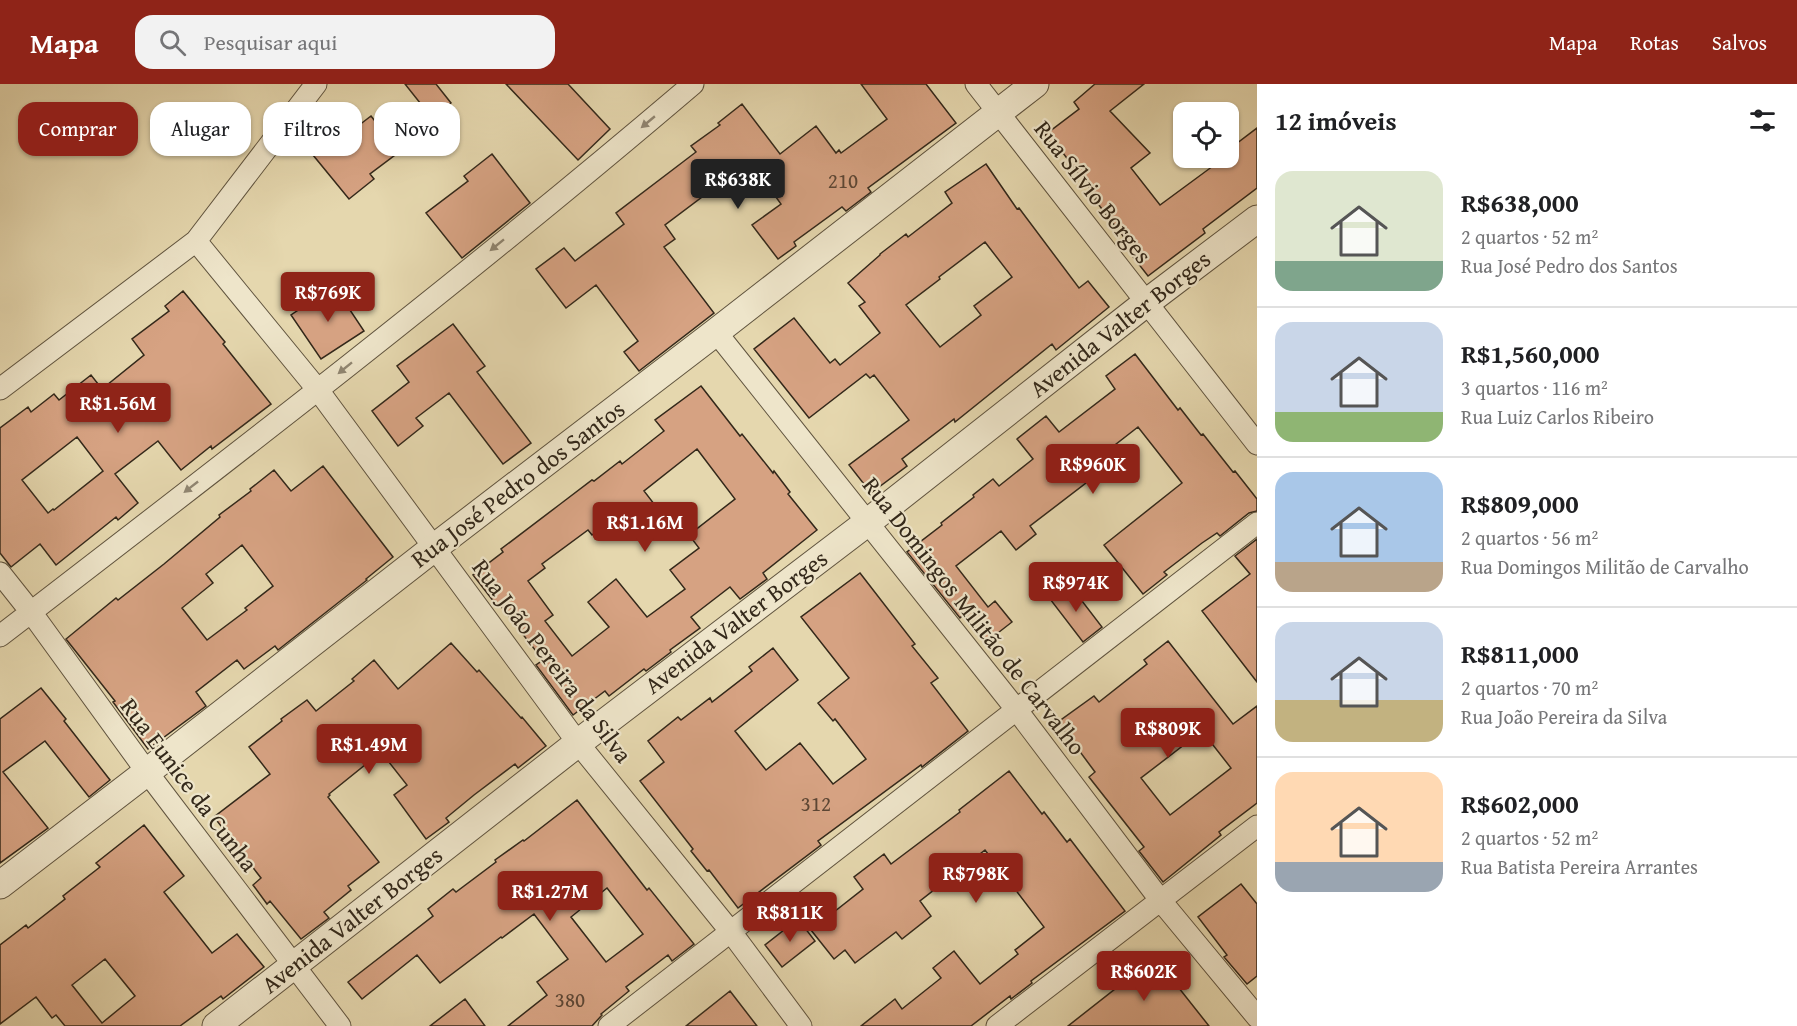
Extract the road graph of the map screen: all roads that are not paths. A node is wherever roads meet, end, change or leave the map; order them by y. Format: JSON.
{"nodes":[{"id":1,"x":316,"y":84,"type":"edge"},
{"id":2,"x":693,"y":84,"type":"edge"},
{"id":3,"x":976,"y":84,"type":"edge"},
{"id":4,"x":1035,"y":84,"type":"edge"},
{"id":5,"x":999,"y":111,"type":"junction"},
{"id":6,"x":1257,"y":219,"type":"edge"},
{"id":7,"x":196,"y":241,"type":"junction"},
{"id":8,"x":1146,"y":303,"type":"junction"},
{"id":9,"x":716,"y":332,"type":"junction"},
{"id":10,"x":0,"y":389,"type":"edge"},
{"id":11,"x":318,"y":390,"type":"junction"},
{"id":12,"x":1257,"y":444,"type":"edge"},
{"id":13,"x":868,"y":522,"type":"junction"},
{"id":14,"x":1257,"y":523,"type":"edge"},
{"id":15,"x":435,"y":547,"type":"junction"},
{"id":16,"x":0,"y":573,"type":"edge"},
{"id":17,"x":31,"y":612,"type":"junction"},
{"id":18,"x":0,"y":636,"type":"edge"},
{"id":19,"x":1016,"y":709,"type":"junction"},
{"id":20,"x":578,"y":743,"type":"junction"},
{"id":21,"x":147,"y":772,"type":"junction"},
{"id":22,"x":1257,"y":826,"type":"edge"},
{"id":23,"x":0,"y":885,"type":"edge"},
{"id":24,"x":1161,"y":901,"type":"junction"},
{"id":25,"x":731,"y":932,"type":"junction"},
{"id":26,"x":293,"y":966,"type":"junction"},
{"id":27,"x":1257,"y":1017,"type":"edge"},
{"id":28,"x":216,"y":1026,"type":"edge"},
{"id":29,"x":340,"y":1026,"type":"edge"},
{"id":30,"x":609,"y":1026,"type":"edge"},
{"id":31,"x":801,"y":1026,"type":"edge"},
{"id":32,"x":997,"y":1026,"type":"edge"}],
"edges":[{"from":1,"to":7,"type":"street"},
{"from":2,"to":11,"type":"street","one_way":true},
{"from":3,"to":5,"type":"street","name":"Rua Sílvio Borges"},
{"from":4,"to":5,"type":"street","name":"Rua José Pedro dos Santos"},
{"from":5,"to":8,"type":"street","name":"Rua Sílvio Borges"},
{"from":5,"to":9,"type":"street","name":"Rua José Pedro dos Santos"},
{"from":6,"to":8,"type":"street","name":"Avenida Valter Borges"},
{"from":7,"to":10,"type":"street"},
{"from":7,"to":11,"type":"street","name":"Rua João Pereira da Silva"},
{"from":8,"to":12,"type":"street","name":"Rua Sílvio Borges"},
{"from":8,"to":13,"type":"street","name":"Avenida Valter Borges"},
{"from":9,"to":13,"type":"street","name":"Rua Domingos Militão de Carvalho"},
{"from":9,"to":15,"type":"street","name":"Rua José Pedro dos Santos"},
{"from":11,"to":15,"type":"street","name":"Rua João Pereira da Silva"},
{"from":11,"to":17,"type":"street","one_way":true},
{"from":13,"to":19,"type":"street","name":"Rua Domingos Militão de Carvalho"},
{"from":13,"to":20,"type":"street","name":"Avenida Valter Borges"},
{"from":14,"to":19,"type":"street"},
{"from":15,"to":20,"type":"street","name":"Rua João Pereira da Silva"},
{"from":15,"to":21,"type":"street","name":"Rua José Pedro dos Santos"},
{"from":16,"to":17,"type":"street","name":"Rua Eunice da Cunha"},
{"from":17,"to":18,"type":"street"},
{"from":17,"to":21,"type":"street","name":"Rua Eunice da Cunha"},
{"from":19,"to":24,"type":"street","name":"Rua Domingos Militão de Carvalho"},
{"from":19,"to":25,"type":"street"},
{"from":20,"to":25,"type":"street","name":"Rua João Pereira da Silva"},
{"from":20,"to":26,"type":"street","name":"Avenida Valter Borges"},
{"from":21,"to":23,"type":"street","name":"Rua José Pedro dos Santos"},
{"from":21,"to":26,"type":"street","name":"Rua Eunice da Cunha"},
{"from":22,"to":24,"type":"street"},
{"from":24,"to":27,"type":"street","name":"Rua Domingos Militão de Carvalho"},
{"from":24,"to":32,"type":"street"},
{"from":25,"to":30,"type":"street"},
{"from":25,"to":31,"type":"street","name":"Rua João Pereira da Silva"},
{"from":26,"to":28,"type":"street","name":"Avenida Valter Borges"},
{"from":26,"to":29,"type":"street","name":"Rua Eunice da Cunha"}]}
